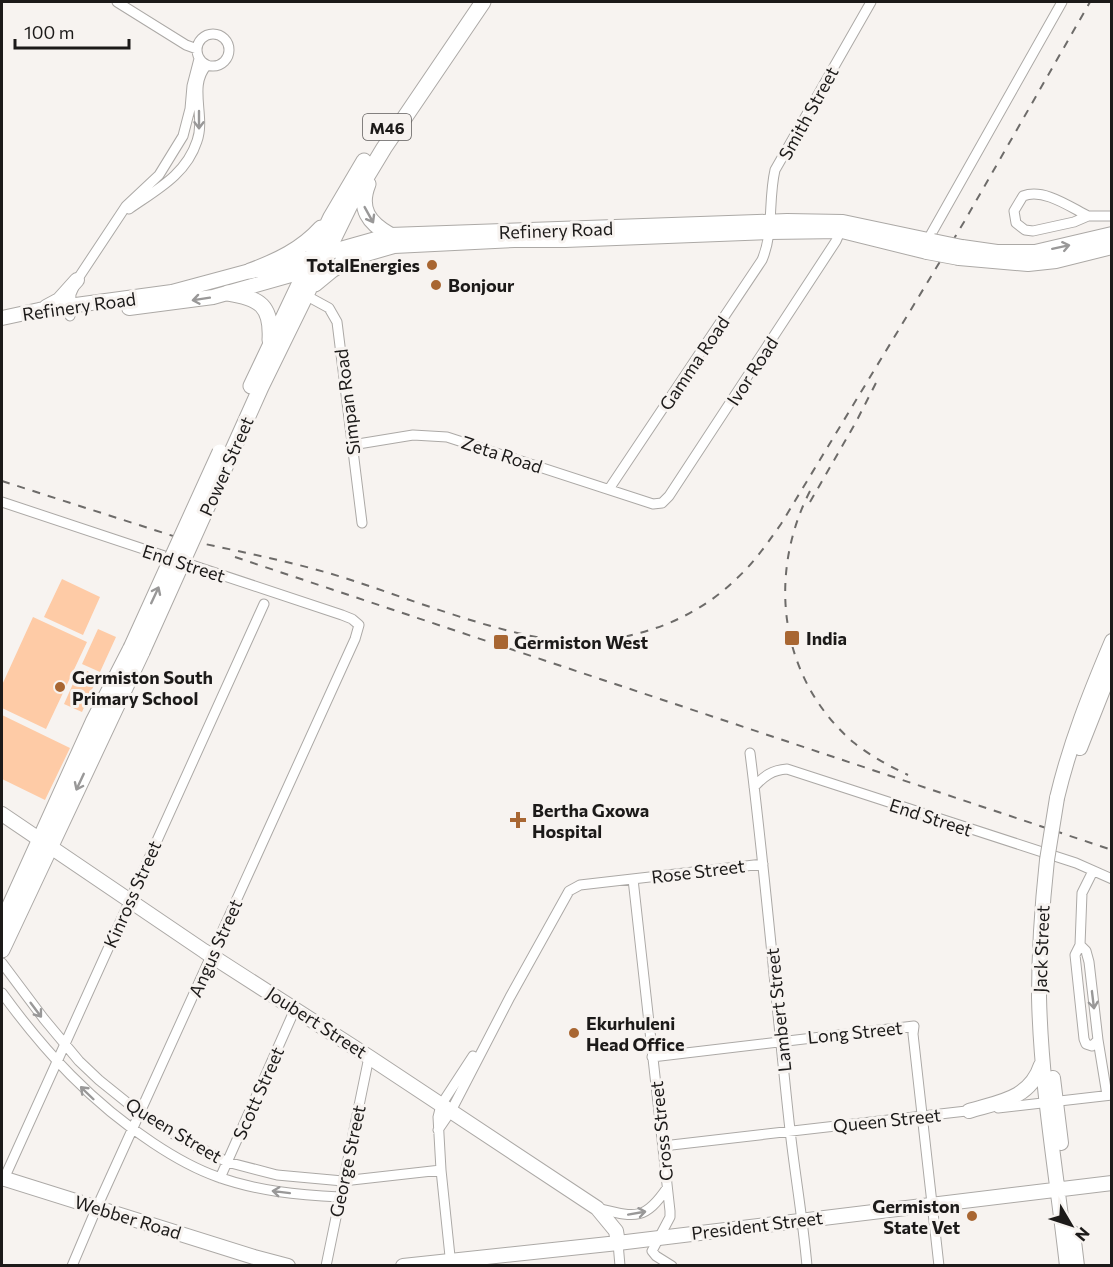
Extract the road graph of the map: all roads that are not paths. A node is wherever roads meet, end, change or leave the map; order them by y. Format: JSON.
{"nodes":[{"id":1,"x":117,"y":2,"type":"edge"},
{"id":2,"x":471,"y":2,"type":"edge"},
{"id":3,"x":483,"y":2,"type":"edge"},
{"id":4,"x":871,"y":2,"type":"edge"},
{"id":5,"x":1062,"y":2,"type":"edge"},
{"id":6,"x":201,"y":58,"type":"junction"},
{"id":7,"x":384,"y":148,"type":"junction"},
{"id":8,"x":166,"y":165,"type":"junction"},
{"id":9,"x":178,"y":173,"type":"junction"},
{"id":10,"x":120,"y":216,"type":"junction"},
{"id":11,"x":1088,"y":216,"type":"junction"},
{"id":12,"x":1112,"y":216,"type":"edge"},
{"id":13,"x":331,"y":217,"type":"junction"},
{"id":14,"x":769,"y":227,"type":"junction"},
{"id":15,"x":842,"y":227,"type":"junction"},
{"id":16,"x":1112,"y":234,"type":"edge"},
{"id":17,"x":565,"y":235,"type":"junction"},
{"id":18,"x":390,"y":236,"type":"junction"},
{"id":19,"x":928,"y":246,"type":"junction"},
{"id":20,"x":1112,"y":247,"type":"edge"},
{"id":21,"x":351,"y":258,"type":"junction"},
{"id":22,"x":1026,"y":258,"type":"junction"},
{"id":23,"x":316,"y":262,"type":"junction"},
{"id":24,"x":250,"y":271,"type":"junction"},
{"id":25,"x":276,"y":273,"type":"junction"},
{"id":26,"x":77,"y":280,"type":"junction"},
{"id":27,"x":305,"y":291,"type":"junction"},
{"id":28,"x":228,"y":293,"type":"junction"},
{"id":29,"x":104,"y":303,"type":"junction"},
{"id":30,"x":39,"y":310,"type":"junction"},
{"id":31,"x":70,"y":312,"type":"junction"},
{"id":32,"x":3,"y":318,"type":"edge"},
{"id":33,"x":269,"y":346,"type":"junction"},
{"id":34,"x":352,"y":445,"type":"junction"},
{"id":35,"x":225,"y":454,"type":"junction"},
{"id":36,"x":609,"y":489,"type":"junction"},
{"id":37,"x":2,"y":502,"type":"edge"},
{"id":38,"x":647,"y":502,"type":"joint"},
{"id":39,"x":362,"y":523,"type":"dead end"},
{"id":40,"x":264,"y":604,"type":"dead end"},
{"id":41,"x":359,"y":631,"type":"joint"},
{"id":42,"x":1112,"y":641,"type":"edge"},
{"id":43,"x":1112,"y":667,"type":"edge"},
{"id":44,"x":1076,"y":745,"type":"junction"},
{"id":45,"x":750,"y":753,"type":"dead end"},
{"id":46,"x":754,"y":787,"type":"junction"},
{"id":47,"x":2,"y":814,"type":"edge"},
{"id":48,"x":45,"y":844,"type":"junction"},
{"id":49,"x":1051,"y":860,"type":"junction"},
{"id":50,"x":763,"y":864,"type":"junction"},
{"id":51,"x":1093,"y":871,"type":"junction"},
{"id":52,"x":633,"y":879,"type":"junction"},
{"id":53,"x":1112,"y":879,"type":"edge"},
{"id":54,"x":129,"y":900,"type":"junction"},
{"id":55,"x":2,"y":923,"type":"edge"},
{"id":56,"x":1080,"y":945,"type":"junction"},
{"id":57,"x":2,"y":950,"type":"edge"},
{"id":58,"x":212,"y":955,"type":"junction"},
{"id":59,"x":2,"y":963,"type":"edge"},
{"id":60,"x":2,"y":993,"type":"edge"},
{"id":61,"x":295,"y":1009,"type":"junction"},
{"id":62,"x":782,"y":1040,"type":"junction"},
{"id":63,"x":1098,"y":1040,"type":"junction"},
{"id":64,"x":64,"y":1044,"type":"junction"},
{"id":65,"x":369,"y":1057,"type":"junction"},
{"id":66,"x":652,"y":1057,"type":"junction"},
{"id":67,"x":1043,"y":1060,"type":"junction"},
{"id":68,"x":56,"y":1062,"type":"junction"},
{"id":69,"x":1109,"y":1095,"type":"edge"},
{"id":70,"x":1051,"y":1102,"type":"junction"},
{"id":71,"x":446,"y":1108,"type":"junction"},
{"id":72,"x":969,"y":1111,"type":"junction"},
{"id":73,"x":140,"y":1113,"type":"junction"},
{"id":74,"x":922,"y":1116,"type":"junction"},
{"id":75,"x":132,"y":1130,"type":"junction"},
{"id":76,"x":790,"y":1131,"type":"junction"},
{"id":77,"x":663,"y":1146,"type":"junction"},
{"id":78,"x":227,"y":1162,"type":"junction"},
{"id":79,"x":441,"y":1170,"type":"junction"},
{"id":80,"x":220,"y":1178,"type":"junction"},
{"id":81,"x":2,"y":1180,"type":"edge"},
{"id":82,"x":343,"y":1181,"type":"junction"},
{"id":83,"x":1112,"y":1183,"type":"edge"},
{"id":84,"x":667,"y":1188,"type":"junction"},
{"id":85,"x":1062,"y":1189,"type":"junction"},
{"id":86,"x":340,"y":1197,"type":"junction"},
{"id":87,"x":932,"y":1204,"type":"junction"},
{"id":88,"x":97,"y":1207,"type":"junction"},
{"id":89,"x":597,"y":1208,"type":"junction"},
{"id":90,"x":803,"y":1219,"type":"junction"},
{"id":91,"x":660,"y":1238,"type":"junction"},
{"id":92,"x":618,"y":1243,"type":"junction"},
{"id":93,"x":251,"y":1261,"type":"edge"},
{"id":94,"x":450,"y":1263,"type":"edge"},
{"id":95,"x":72,"y":1266,"type":"edge"},
{"id":96,"x":288,"y":1266,"type":"edge"},
{"id":97,"x":326,"y":1266,"type":"edge"},
{"id":98,"x":403,"y":1266,"type":"edge"},
{"id":99,"x":620,"y":1266,"type":"edge"},
{"id":100,"x":672,"y":1266,"type":"edge"},
{"id":101,"x":807,"y":1266,"type":"edge"},
{"id":102,"x":939,"y":1266,"type":"edge"},
{"id":103,"x":1067,"y":1266,"type":"edge"},
{"id":104,"x":1077,"y":1266,"type":"edge"}],
"edges":[{"from":1,"to":6,"type":"street"},
{"from":2,"to":13,"type":"main road","name":"Power Street","number":"M46"},
{"from":3,"to":7,"type":"main road","name":"Power Street","number":"M46"},
{"from":4,"to":14,"type":"street","name":"Smith Street"},
{"from":5,"to":19,"type":"street"},
{"from":6,"to":8,"type":"street"},
{"from":6,"to":9,"type":"street","one_way":true},
{"from":7,"to":18,"type":"main road","one_way":true},
{"from":7,"to":23,"type":"main road","name":"Power Street","number":"M46"},
{"from":8,"to":9,"type":"street"},
{"from":8,"to":10,"type":"street"},
{"from":9,"to":10,"type":"street"},
{"from":10,"to":26,"type":"street"},
{"from":11,"to":11,"type":"street"},
{"from":11,"to":12,"type":"street"},
{"from":13,"to":23,"type":"main road","name":"Power Street","number":"M46"},
{"from":13,"to":24,"type":"main road"},
{"from":14,"to":15,"type":"main road","name":"Refinery Road"},
{"from":14,"to":17,"type":"main road","name":"Refinery Road"},
{"from":14,"to":36,"type":"street","name":"Gamma Road"},
{"from":15,"to":19,"type":"main road","name":"Refinery Road"},
{"from":15,"to":38,"type":"street","name":"Ivor Road"},
{"from":22,"to":16,"type":"main road","name":"Refinery Road","one_way":true},
{"from":17,"to":18,"type":"main road","name":"Refinery Road"},
{"from":17,"to":21,"type":"main road","name":"Refinery Road"},
{"from":18,"to":23,"type":"main road","name":"Refinery Road"},
{"from":19,"to":22,"type":"main road","name":"Refinery Road","bridge":true},
{"from":20,"to":22,"type":"main road","name":"Refinery Road"},
{"from":21,"to":23,"type":"main road","name":"Refinery Road"},
{"from":21,"to":27,"type":"main road"},
{"from":23,"to":25,"type":"main road","name":"Refinery Road"},
{"from":23,"to":27,"type":"main road","name":"Power Street","number":"M46"},
{"from":24,"to":25,"type":"main road","name":"Refinery Road"},
{"from":24,"to":29,"type":"main road","name":"Refinery Road"},
{"from":25,"to":28,"type":"main road","name":"Refinery Road"},
{"from":26,"to":29,"type":"main road"},
{"from":26,"to":30,"type":"main road"},
{"from":26,"to":31,"type":"street"},
{"from":27,"to":33,"type":"main road","name":"Power Street"},
{"from":27,"to":34,"type":"street","name":"Simpan Road"},
{"from":27,"to":35,"type":"main road","name":"Power Street"},
{"from":28,"to":31,"type":"main road","name":"Refinery Road","one_way":true},
{"from":28,"to":33,"type":"main road"},
{"from":29,"to":31,"type":"main road","name":"Refinery Road"},
{"from":30,"to":31,"type":"main road","name":"Refinery Road"},
{"from":30,"to":32,"type":"main road","name":"Refinery Road"},
{"from":31,"to":32,"type":"main road","name":"Refinery Road"},
{"from":33,"to":35,"type":"main road","name":"Power Street"},
{"from":34,"to":36,"type":"street","name":"Zeta Road"},
{"from":34,"to":39,"type":"street","name":"Simpan Road"},
{"from":35,"to":48,"type":"main road","name":"Power Street","bridge":true},
{"from":36,"to":38,"type":"street","name":"Zeta Road"},
{"from":37,"to":41,"type":"street","name":"End Street"},
{"from":40,"to":54,"type":"street","name":"Kinross Street"},
{"from":41,"to":58,"type":"street","name":"Angus Street"},
{"from":42,"to":44,"type":"main road","name":"Jack Street"},
{"from":43,"to":44,"type":"main road","name":"Jack Street"},
{"from":44,"to":49,"type":"main road","name":"Jack Street","bridge":true},
{"from":45,"to":46,"type":"street","name":"Lambert Street"},
{"from":46,"to":50,"type":"street","name":"Lambert Street"},
{"from":46,"to":51,"type":"street","name":"End Street"},
{"from":47,"to":48,"type":"main road","name":"Joubert Street"},
{"from":48,"to":54,"type":"main road","name":"Joubert Street"},
{"from":48,"to":55,"type":"main road","name":"Power Street"},
{"from":48,"to":57,"type":"main road","name":"Power Street"},
{"from":49,"to":67,"type":"main road","name":"Jack Street"},
{"from":49,"to":70,"type":"main road","name":"Jack Street"},
{"from":50,"to":52,"type":"street","name":"Rose Street"},
{"from":50,"to":62,"type":"street","name":"Lambert Street"},
{"from":51,"to":53,"type":"street","name":"End Street"},
{"from":51,"to":56,"type":"street"},
{"from":52,"to":66,"type":"street","name":"Cross Street"},
{"from":52,"to":71,"type":"street","name":"Rose Street"},
{"from":54,"to":58,"type":"main road","name":"Joubert Street"},
{"from":54,"to":64,"type":"street","name":"Kinross Street"},
{"from":56,"to":63,"type":"street","one_way":true},
{"from":56,"to":63,"type":"street"},
{"from":58,"to":61,"type":"main road","name":"Joubert Street"},
{"from":58,"to":73,"type":"street","name":"Angus Street"},
{"from":59,"to":64,"type":"street","name":"Queen Street","one_way":true},
{"from":60,"to":68,"type":"street","name":"Queen Street"},
{"from":61,"to":65,"type":"main road","name":"Joubert Street"},
{"from":61,"to":78,"type":"street","name":"Scott Street"},
{"from":62,"to":66,"type":"street","name":"Long Street"},
{"from":62,"to":74,"type":"street","name":"Long Street"},
{"from":62,"to":76,"type":"street","name":"Lambert Street"},
{"from":63,"to":69,"type":"street"},
{"from":64,"to":68,"type":"street","name":"Kinross Street"},
{"from":64,"to":73,"type":"street","name":"Queen Street"},
{"from":65,"to":71,"type":"main road","name":"Joubert Street"},
{"from":65,"to":82,"type":"street","name":"George Street"},
{"from":66,"to":77,"type":"street","name":"Cross Street"},
{"from":67,"to":70,"type":"main road","name":"Jack Street"},
{"from":67,"to":72,"type":"main road"},
{"from":75,"to":68,"type":"street","name":"Queen Street","one_way":true},
{"from":68,"to":81,"type":"street","name":"Kinross Street"},
{"from":69,"to":70,"type":"street","name":"Queen Street"},
{"from":70,"to":72,"type":"street","name":"Queen Street"},
{"from":70,"to":85,"type":"main road","name":"Jack Street"},
{"from":71,"to":79,"type":"street"},
{"from":71,"to":89,"type":"main road","name":"Joubert Street"},
{"from":72,"to":74,"type":"street","name":"Queen Street"},
{"from":73,"to":75,"type":"street","name":"Angus Street"},
{"from":73,"to":78,"type":"street","name":"Queen Street"},
{"from":74,"to":76,"type":"street","name":"Queen Street"},
{"from":74,"to":87,"type":"street"},
{"from":75,"to":80,"type":"street","name":"Queen Street"},
{"from":75,"to":88,"type":"street","name":"Angus Street"},
{"from":76,"to":77,"type":"street","name":"Queen Street"},
{"from":76,"to":90,"type":"street","name":"Lambert Street"},
{"from":77,"to":84,"type":"street","name":"Cross Street"},
{"from":78,"to":80,"type":"street","name":"Scott Street"},
{"from":78,"to":82,"type":"street","name":"Queen Street"},
{"from":79,"to":82,"type":"street","name":"Queen Street"},
{"from":79,"to":94,"type":"street"},
{"from":86,"to":80,"type":"street","name":"Queen Street","one_way":true},
{"from":81,"to":88,"type":"main road","name":"Webber Road"},
{"from":82,"to":86,"type":"street","name":"George Street"},
{"from":83,"to":85,"type":"main road","name":"President Street"},
{"from":89,"to":84,"type":"street","one_way":true},
{"from":84,"to":91,"type":"street","name":"Cross Street"},
{"from":85,"to":87,"type":"main road","name":"President Street"},
{"from":85,"to":103,"type":"main road","name":"Jack Street"},
{"from":85,"to":104,"type":"main road","name":"Jack Street"},
{"from":86,"to":97,"type":"street","name":"George Street"},
{"from":87,"to":90,"type":"main road","name":"President Street"},
{"from":87,"to":102,"type":"street"},
{"from":88,"to":93,"type":"main road","name":"Webber Road"},
{"from":88,"to":95,"type":"street","name":"Angus Street"},
{"from":89,"to":92,"type":"main road","name":"Joubert Street"},
{"from":90,"to":91,"type":"main road","name":"President Street"},
{"from":90,"to":101,"type":"street","name":"Lambert Street"},
{"from":91,"to":92,"type":"main road","name":"President Street"},
{"from":91,"to":100,"type":"street"},
{"from":92,"to":94,"type":"main road","name":"President Street"},
{"from":92,"to":99,"type":"street"},
{"from":93,"to":96,"type":"main road"},
{"from":94,"to":98,"type":"main road","name":"President Street"}]}
